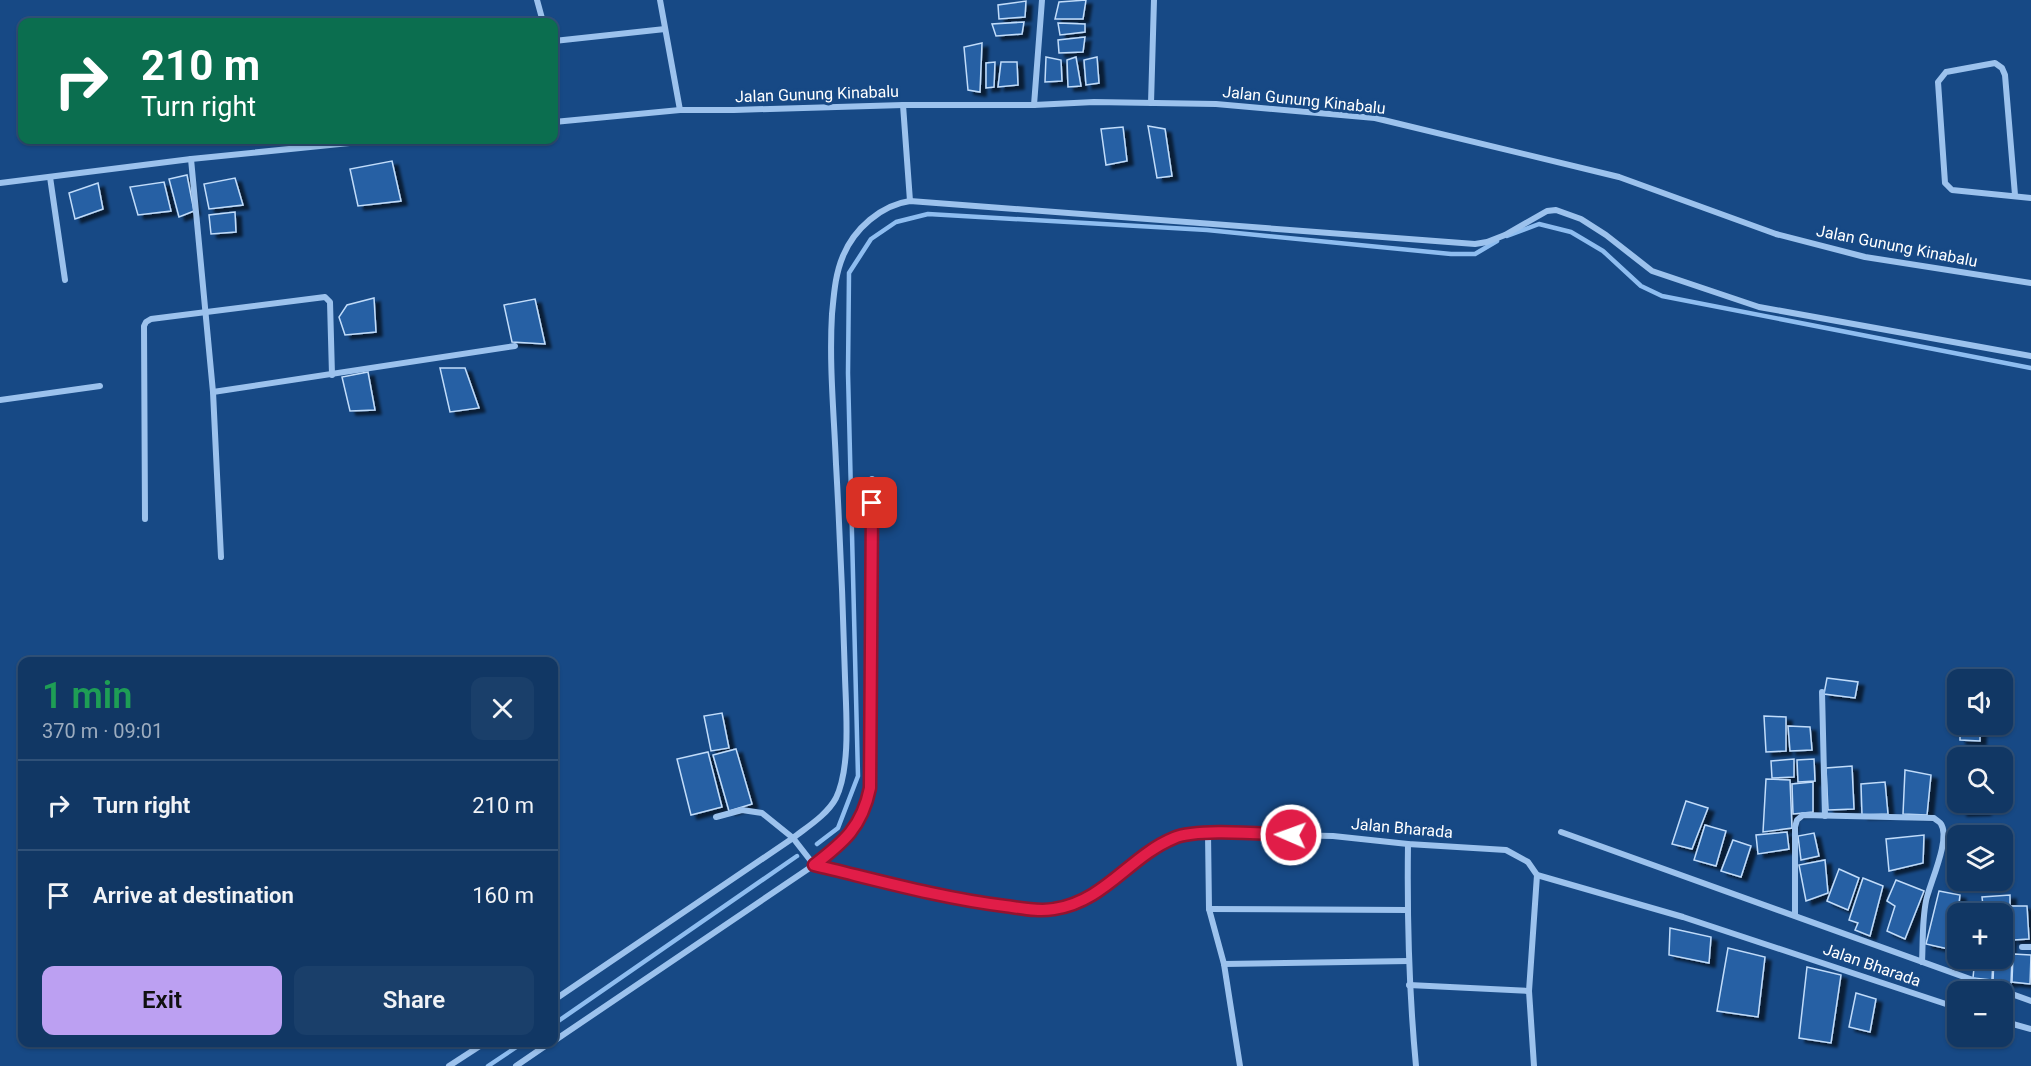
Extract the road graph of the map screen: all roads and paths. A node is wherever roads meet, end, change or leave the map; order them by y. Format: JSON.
{"nodes":[{"id":1,"x":537,"y":0,"type":"edge"},
{"id":2,"x":660,"y":0,"type":"edge"},
{"id":3,"x":1042,"y":0,"type":"edge"},
{"id":4,"x":1154,"y":0,"type":"edge"},
{"id":5,"x":542,"y":18,"type":"edge"},
{"id":6,"x":665,"y":29,"type":"junction"},
{"id":7,"x":558,"y":41,"type":"edge"},
{"id":8,"x":1151,"y":103,"type":"junction"},
{"id":9,"x":903,"y":105,"type":"junction"},
{"id":10,"x":1034,"y":105,"type":"junction"},
{"id":11,"x":680,"y":110,"type":"junction"},
{"id":12,"x":558,"y":122,"type":"edge"},
{"id":13,"x":339,"y":144,"type":"edge"},
{"id":14,"x":191,"y":159,"type":"junction"},
{"id":15,"x":50,"y":177,"type":"junction"},
{"id":16,"x":0,"y":183,"type":"edge"},
{"id":17,"x":2014,"y":195,"type":"junction"},
{"id":18,"x":2031,"y":198,"type":"edge"},
{"id":19,"x":910,"y":201,"type":"junction"},
{"id":20,"x":65,"y":280,"type":"dead end"},
{"id":21,"x":2031,"y":283,"type":"edge"},
{"id":22,"x":205,"y":314,"type":"junction"},
{"id":23,"x":515,"y":346,"type":"dead end"},
{"id":24,"x":2031,"y":356,"type":"edge"},
{"id":25,"x":332,"y":375,"type":"junction"},
{"id":26,"x":100,"y":386,"type":"dead end"},
{"id":27,"x":213,"y":392,"type":"junction"},
{"id":28,"x":0,"y":400,"type":"edge"},
{"id":29,"x":872,"y":479,"type":"dead end"},
{"id":30,"x":145,"y":519,"type":"dead end"},
{"id":31,"x":221,"y":557,"type":"dead end"},
{"id":32,"x":1822,"y":692,"type":"dead end"},
{"id":33,"x":1825,"y":816,"type":"junction"},
{"id":34,"x":716,"y":817,"type":"dead end"},
{"id":35,"x":1561,"y":832,"type":"dead end"},
{"id":36,"x":1208,"y":833,"type":"junction"},
{"id":37,"x":793,"y":838,"type":"junction"},
{"id":38,"x":1408,"y":844,"type":"junction"},
{"id":39,"x":814,"y":865,"type":"junction"},
{"id":40,"x":1537,"y":875,"type":"junction"},
{"id":41,"x":1209,"y":909,"type":"junction"},
{"id":42,"x":1407,"y":910,"type":"junction"},
{"id":43,"x":1796,"y":915,"type":"junction"},
{"id":44,"x":2022,"y":947,"type":"dead end"},
{"id":45,"x":2031,"y":947,"type":"edge"},
{"id":46,"x":1409,"y":961,"type":"junction"},
{"id":47,"x":1922,"y":962,"type":"junction"},
{"id":48,"x":1224,"y":964,"type":"junction"},
{"id":49,"x":1409,"y":985,"type":"junction"},
{"id":50,"x":1529,"y":991,"type":"junction"},
{"id":51,"x":558,"y":997,"type":"edge"},
{"id":52,"x":2031,"y":1001,"type":"edge"},
{"id":53,"x":1947,"y":1004,"type":"edge"},
{"id":54,"x":2013,"y":1024,"type":"edge"},
{"id":55,"x":2031,"y":1029,"type":"edge"},
{"id":56,"x":558,"y":1038,"type":"edge"},
{"id":57,"x":478,"y":1047,"type":"edge"},
{"id":58,"x":544,"y":1047,"type":"edge"},
{"id":59,"x":449,"y":1066,"type":"edge"},
{"id":60,"x":516,"y":1066,"type":"edge"},
{"id":61,"x":1240,"y":1066,"type":"edge"},
{"id":62,"x":1416,"y":1066,"type":"edge"},
{"id":63,"x":1534,"y":1066,"type":"edge"}],
"edges":[{"from":1,"to":5,"type":"street"},
{"from":2,"to":6,"type":"street"},
{"from":3,"to":10,"type":"street"},
{"from":4,"to":8,"type":"street"},
{"from":6,"to":7,"type":"street"},
{"from":6,"to":11,"type":"street"},
{"from":8,"to":10,"type":"street","name":"Jalan Gunung Kinabalu"},
{"from":8,"to":21,"type":"street","name":"Jalan Gunung Kinabalu"},
{"from":9,"to":10,"type":"street","name":"Jalan Gunung Kinabalu"},
{"from":9,"to":11,"type":"street","name":"Jalan Gunung Kinabalu"},
{"from":9,"to":19,"type":"street"},
{"from":11,"to":12,"type":"street","name":"Jalan Gunung Kinabalu"},
{"from":13,"to":14,"type":"street"},
{"from":14,"to":15,"type":"street"},
{"from":14,"to":22,"type":"street"},
{"from":15,"to":16,"type":"street"},
{"from":15,"to":20,"type":"street"},
{"from":17,"to":17,"type":"street"},
{"from":17,"to":18,"type":"street"},
{"from":19,"to":24,"type":"street"},
{"from":19,"to":37,"type":"street"},
{"from":22,"to":25,"type":"street"},
{"from":22,"to":27,"type":"street"},
{"from":22,"to":30,"type":"street"},
{"from":23,"to":25,"type":"street"},
{"from":25,"to":27,"type":"street"},
{"from":26,"to":28,"type":"street"},
{"from":27,"to":31,"type":"street"},
{"from":29,"to":39,"type":"street"},
{"from":32,"to":33,"type":"street"},
{"from":33,"to":43,"type":"street"},
{"from":33,"to":47,"type":"street"},
{"from":34,"to":37,"type":"street"},
{"from":35,"to":43,"type":"street"},
{"from":36,"to":38,"type":"street","name":"Jalan Bharada"},
{"from":36,"to":39,"type":"street","name":"Jalan Bharada"},
{"from":36,"to":41,"type":"street"},
{"from":37,"to":39,"type":"street"},
{"from":37,"to":51,"type":"street"},
{"from":38,"to":40,"type":"street","name":"Jalan Bharada"},
{"from":38,"to":42,"type":"street"},
{"from":39,"to":56,"type":"street"},
{"from":40,"to":50,"type":"street"},
{"from":40,"to":53,"type":"street","name":"Jalan Bharada"},
{"from":41,"to":42,"type":"street"},
{"from":41,"to":48,"type":"street"},
{"from":42,"to":46,"type":"street"},
{"from":43,"to":47,"type":"street"},
{"from":44,"to":45,"type":"street"},
{"from":46,"to":48,"type":"street"},
{"from":46,"to":49,"type":"street"},
{"from":47,"to":52,"type":"street"},
{"from":48,"to":61,"type":"street"},
{"from":49,"to":50,"type":"street"},
{"from":49,"to":62,"type":"street"},
{"from":50,"to":63,"type":"street"},
{"from":54,"to":55,"type":"street"},
{"from":57,"to":59,"type":"street"},
{"from":58,"to":60,"type":"street"}]}
